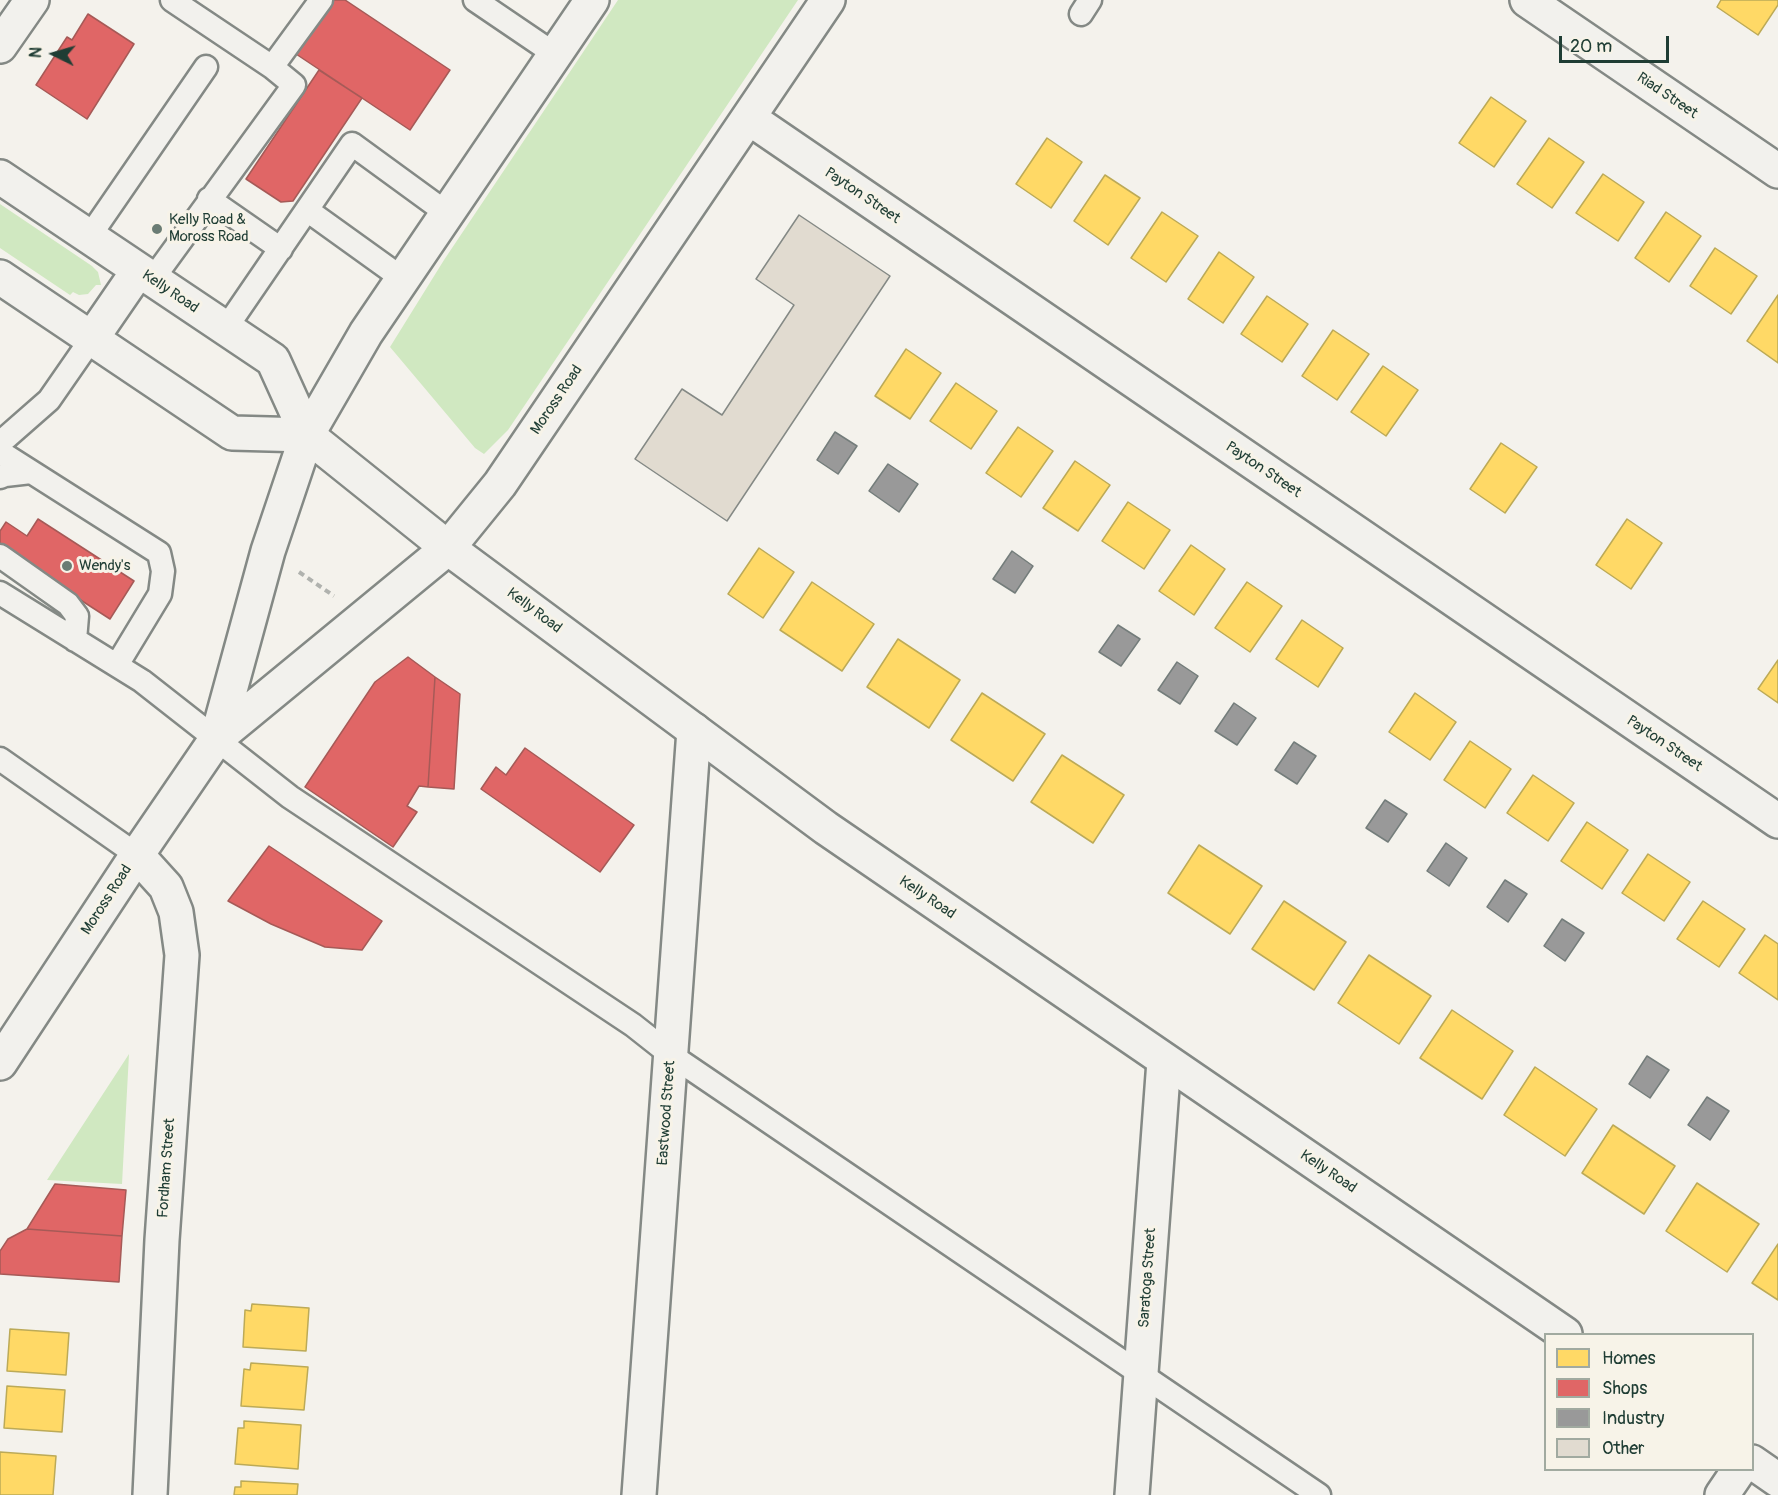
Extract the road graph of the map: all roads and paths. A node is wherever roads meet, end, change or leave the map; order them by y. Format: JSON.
{"nodes":[{"id":1,"x":32,"y":0,"type":"edge"},
{"id":2,"x":172,"y":0,"type":"edge"},
{"id":3,"x":321,"y":0,"type":"edge"},
{"id":4,"x":475,"y":0,"type":"edge"},
{"id":5,"x":592,"y":0,"type":"edge"},
{"id":6,"x":828,"y":0,"type":"edge"},
{"id":7,"x":1527,"y":0,"type":"edge"},
{"id":8,"x":0,"y":46,"type":"edge"},
{"id":9,"x":556,"y":55,"type":"junction"},
{"id":10,"x":206,"y":67,"type":"dead end"},
{"id":11,"x":272,"y":67,"type":"junction"},
{"id":12,"x":749,"y":118,"type":"junction"},
{"id":13,"x":1778,"y":171,"type":"edge"},
{"id":14,"x":0,"y":177,"type":"edge"},
{"id":15,"x":209,"y":199,"type":"junction"},
{"id":16,"x":307,"y":210,"type":"junction"},
{"id":17,"x":448,"y":214,"type":"junction"},
{"id":18,"x":89,"y":237,"type":"junction"},
{"id":19,"x":281,"y":249,"type":"junction"},
{"id":20,"x":145,"y":275,"type":"junction"},
{"id":21,"x":0,"y":277,"type":"edge"},
{"id":22,"x":404,"y":279,"type":"junction"},
{"id":23,"x":226,"y":328,"type":"junction"},
{"id":24,"x":92,"y":338,"type":"junction"},
{"id":25,"x":307,"y":435,"type":"junction"},
{"id":26,"x":0,"y":443,"type":"edge"},
{"id":27,"x":0,"y":452,"type":"edge"},
{"id":28,"x":31,"y":472,"type":"junction"},
{"id":29,"x":0,"y":477,"type":"edge"},
{"id":30,"x":448,"y":548,"type":"junction"},
{"id":31,"x":0,"y":556,"type":"edge"},
{"id":32,"x":293,"y":568,"type":"dead end"},
{"id":33,"x":0,"y":593,"type":"edge"},
{"id":34,"x":336,"y":598,"type":"dead end"},
{"id":35,"x":75,"y":640,"type":"junction"},
{"id":36,"x":117,"y":665,"type":"junction"},
{"id":37,"x":694,"y":730,"type":"junction"},
{"id":38,"x":217,"y":738,"type":"junction"},
{"id":39,"x":0,"y":759,"type":"edge"},
{"id":40,"x":1778,"y":821,"type":"edge"},
{"id":41,"x":137,"y":855,"type":"junction"},
{"id":42,"x":671,"y":1055,"type":"junction"},
{"id":43,"x":1164,"y":1061,"type":"junction"},
{"id":44,"x":0,"y":1063,"type":"edge"},
{"id":45,"x":1562,"y":1333,"type":"edge"},
{"id":46,"x":1141,"y":1373,"type":"junction"},
{"id":47,"x":1754,"y":1463,"type":"edge"},
{"id":48,"x":1738,"y":1471,"type":"edge"},
{"id":49,"x":1778,"y":1480,"type":"edge"},
{"id":50,"x":150,"y":1495,"type":"edge"},
{"id":51,"x":639,"y":1495,"type":"edge"},
{"id":52,"x":1132,"y":1495,"type":"edge"},
{"id":53,"x":1319,"y":1495,"type":"edge"},
{"id":54,"x":1722,"y":1495,"type":"edge"}],
"edges":[{"from":1,"to":8,"type":"street"},
{"from":2,"to":11,"type":"lane"},
{"from":3,"to":11,"type":"lane"},
{"from":4,"to":9,"type":"lane"},
{"from":5,"to":9,"type":"street","name":"Moross Road"},
{"from":6,"to":12,"type":"street","name":"Moross Road"},
{"from":7,"to":13,"type":"street","name":"Riad Street"},
{"from":9,"to":17,"type":"street","name":"Moross Road"},
{"from":10,"to":18,"type":"lane"},
{"from":11,"to":15,"type":"lane"},
{"from":12,"to":30,"type":"street","name":"Moross Road"},
{"from":12,"to":40,"type":"street","name":"Payton Street"},
{"from":14,"to":18,"type":"street","name":"Kelly Road"},
{"from":15,"to":19,"type":"lane"},
{"from":15,"to":20,"type":"lane"},
{"from":16,"to":17,"type":"lane"},
{"from":16,"to":19,"type":"lane"},
{"from":16,"to":22,"type":"lane"},
{"from":17,"to":22,"type":"street","name":"Moross Road"},
{"from":18,"to":20,"type":"street","name":"Kelly Road"},
{"from":19,"to":23,"type":"lane"},
{"from":20,"to":23,"type":"street","name":"Kelly Road"},
{"from":20,"to":24,"type":"street"},
{"from":21,"to":24,"type":"street"},
{"from":22,"to":25,"type":"street","name":"Moross Road"},
{"from":23,"to":25,"type":"street","name":"Kelly Road"},
{"from":24,"to":25,"type":"street"},
{"from":24,"to":26,"type":"lane"},
{"from":25,"to":30,"type":"street","name":"Kelly Road"},
{"from":25,"to":38,"type":"street","name":"Moross Road"},
{"from":27,"to":28,"type":"lane"},
{"from":28,"to":29,"type":"lane"},
{"from":28,"to":36,"type":"lane"},
{"from":30,"to":37,"type":"street","name":"Kelly Road"},
{"from":30,"to":38,"type":"street","name":"Moross Road"},
{"from":31,"to":35,"type":"lane"},
{"from":32,"to":34,"type":"path"},
{"from":33,"to":35,"type":"lane"},
{"from":35,"to":36,"type":"lane"},
{"from":36,"to":38,"type":"lane"},
{"from":37,"to":42,"type":"street","name":"Eastwood Street"},
{"from":37,"to":43,"type":"street","name":"Kelly Road"},
{"from":38,"to":41,"type":"street","name":"Moross Road"},
{"from":38,"to":42,"type":"lane"},
{"from":39,"to":41,"type":"lane"},
{"from":41,"to":44,"type":"street","name":"Moross Road"},
{"from":41,"to":50,"type":"street","name":"Fordham Street"},
{"from":42,"to":46,"type":"lane"},
{"from":42,"to":51,"type":"street","name":"Eastwood Street"},
{"from":43,"to":45,"type":"street","name":"Kelly Road"},
{"from":43,"to":46,"type":"street","name":"Saratoga Street"},
{"from":46,"to":52,"type":"street","name":"Saratoga Street"},
{"from":46,"to":53,"type":"lane"},
{"from":47,"to":49,"type":"street"},
{"from":48,"to":54,"type":"street"}]}
